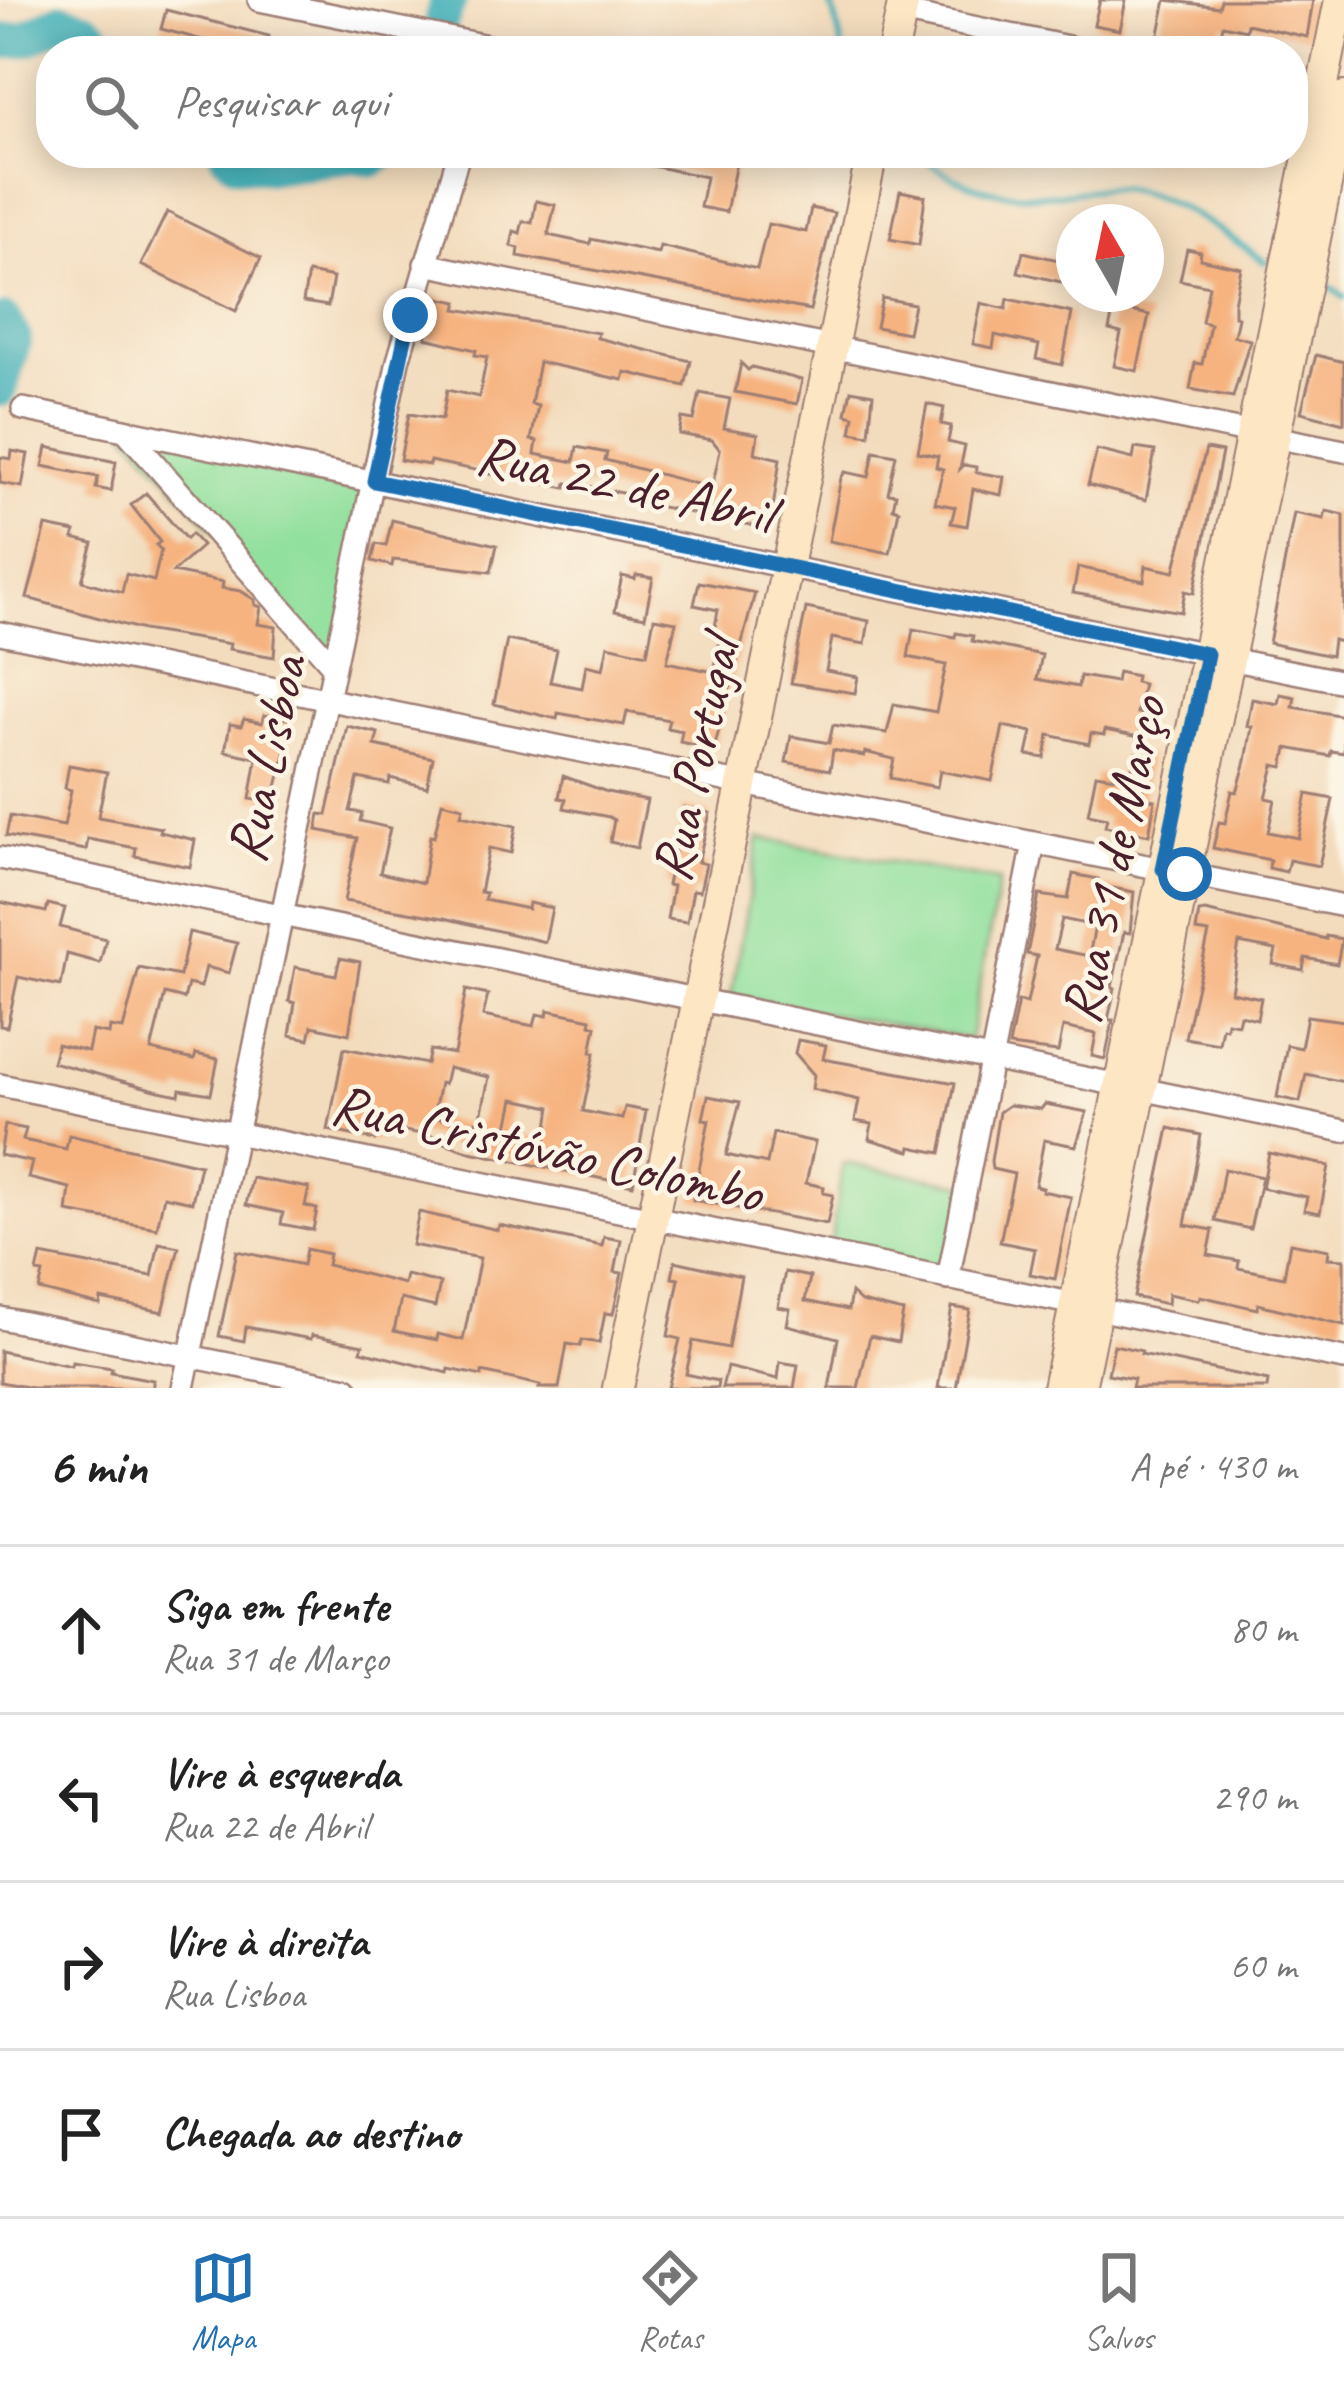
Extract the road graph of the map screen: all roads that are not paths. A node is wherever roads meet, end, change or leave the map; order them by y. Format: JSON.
{"nodes":[{"id":1,"x":259,"y":0,"type":"edge"},
{"id":2,"x":1340,"y":0,"type":"edge"},
{"id":3,"x":902,"y":6,"type":"edge"},
{"id":4,"x":357,"y":10,"type":"edge"},
{"id":5,"x":449,"y":36,"type":"edge"},
{"id":6,"x":896,"y":36,"type":"edge"},
{"id":7,"x":1025,"y":36,"type":"edge"},
{"id":8,"x":1329,"y":100,"type":"edge"},
{"id":9,"x":454,"y":168,"type":"edge"},
{"id":10,"x":869,"y":168,"type":"edge"},
{"id":11,"x":424,"y":264,"type":"junction"},
{"id":12,"x":832,"y":347,"type":"junction"},
{"id":13,"x":22,"y":409,"type":"dead end"},
{"id":14,"x":125,"y":430,"type":"junction"},
{"id":15,"x":1263,"y":435,"type":"junction"},
{"id":16,"x":1344,"y":452,"type":"edge"},
{"id":17,"x":374,"y":481,"type":"junction"},
{"id":18,"x":787,"y":567,"type":"junction"},
{"id":19,"x":0,"y":633,"type":"edge"},
{"id":20,"x":1218,"y":656,"type":"junction"},
{"id":21,"x":334,"y":667,"type":"junction"},
{"id":22,"x":1344,"y":682,"type":"edge"},
{"id":23,"x":328,"y":700,"type":"junction"},
{"id":24,"x":742,"y":784,"type":"junction"},
{"id":25,"x":1034,"y":843,"type":"junction"},
{"id":26,"x":0,"y":857,"type":"edge"},
{"id":27,"x":1174,"y":872,"type":"junction"},
{"id":28,"x":1344,"y":906,"type":"edge"},
{"id":29,"x":282,"y":915,"type":"junction"},
{"id":30,"x":698,"y":999,"type":"junction"},
{"id":31,"x":991,"y":1059,"type":"junction"},
{"id":32,"x":0,"y":1085,"type":"edge"},
{"id":33,"x":1130,"y":1087,"type":"junction"},
{"id":34,"x":1344,"y":1130,"type":"edge"},
{"id":35,"x":237,"y":1133,"type":"junction"},
{"id":36,"x":653,"y":1218,"type":"junction"},
{"id":37,"x":948,"y":1279,"type":"junction"},
{"id":38,"x":1085,"y":1306,"type":"junction"},
{"id":39,"x":0,"y":1318,"type":"edge"},
{"id":40,"x":190,"y":1356,"type":"junction"},
{"id":41,"x":1344,"y":1359,"type":"edge"},
{"id":42,"x":183,"y":1388,"type":"edge"},
{"id":43,"x":347,"y":1388,"type":"edge"},
{"id":44,"x":618,"y":1388,"type":"edge"},
{"id":45,"x":1058,"y":1388,"type":"edge"},
{"id":46,"x":1079,"y":1388,"type":"edge"}],
"edges":[{"from":1,"to":4,"type":"street"},
{"from":2,"to":8,"type":"main road","name":"Rua 31 de Março"},
{"from":3,"to":6,"type":"main road"},
{"from":3,"to":7,"type":"street"},
{"from":4,"to":5,"type":"street"},
{"from":8,"to":15,"type":"main road","name":"Rua 31 de Março"},
{"from":9,"to":11,"type":"street","name":"Rua Lisboa"},
{"from":10,"to":12,"type":"main road","name":"Rua Portugal"},
{"from":11,"to":12,"type":"street"},
{"from":11,"to":17,"type":"street","name":"Rua Lisboa"},
{"from":12,"to":15,"type":"street"},
{"from":12,"to":18,"type":"main road","name":"Rua Portugal"},
{"from":13,"to":14,"type":"street","name":"Rua 22 de Abril"},
{"from":14,"to":17,"type":"street","name":"Rua 22 de Abril"},
{"from":14,"to":21,"type":"street"},
{"from":15,"to":16,"type":"street"},
{"from":15,"to":20,"type":"main road","name":"Rua 31 de Março"},
{"from":17,"to":18,"type":"street","name":"Rua 22 de Abril"},
{"from":17,"to":21,"type":"street","name":"Rua Lisboa"},
{"from":18,"to":20,"type":"street","name":"Rua 22 de Abril"},
{"from":18,"to":24,"type":"main road","name":"Rua Portugal"},
{"from":19,"to":23,"type":"street"},
{"from":20,"to":22,"type":"street","name":"Rua 22 de Abril"},
{"from":20,"to":27,"type":"main road","name":"Rua 31 de Março"},
{"from":21,"to":23,"type":"street","name":"Rua Lisboa"},
{"from":23,"to":24,"type":"street"},
{"from":23,"to":29,"type":"street","name":"Rua Lisboa"},
{"from":24,"to":25,"type":"street"},
{"from":24,"to":30,"type":"main road","name":"Rua Portugal"},
{"from":25,"to":27,"type":"street"},
{"from":25,"to":31,"type":"street"},
{"from":26,"to":29,"type":"street"},
{"from":27,"to":28,"type":"street"},
{"from":27,"to":33,"type":"main road","name":"Rua 31 de Março"},
{"from":29,"to":30,"type":"street"},
{"from":29,"to":35,"type":"street","name":"Rua Lisboa"},
{"from":30,"to":31,"type":"street"},
{"from":30,"to":36,"type":"main road","name":"Rua Portugal"},
{"from":31,"to":33,"type":"street"},
{"from":31,"to":37,"type":"street"},
{"from":32,"to":35,"type":"street","name":"Rua Cristóvão Colombo"},
{"from":33,"to":34,"type":"street"},
{"from":33,"to":38,"type":"main road","name":"Rua 31 de Março"},
{"from":35,"to":36,"type":"street","name":"Rua Cristóvão Colombo"},
{"from":35,"to":40,"type":"street","name":"Rua Lisboa"},
{"from":36,"to":37,"type":"street","name":"Rua Cristóvão Colombo"},
{"from":36,"to":44,"type":"main road","name":"Rua Portugal"},
{"from":37,"to":38,"type":"street","name":"Rua Cristóvão Colombo"},
{"from":38,"to":41,"type":"street","name":"Rua Cristóvão Colombo"},
{"from":38,"to":45,"type":"main road","name":"Rua 31 de Março"},
{"from":38,"to":46,"type":"main road","name":"Rua 31 de Março"},
{"from":39,"to":40,"type":"street"},
{"from":40,"to":42,"type":"street","name":"Rua Lisboa"},
{"from":40,"to":43,"type":"street"}]}
